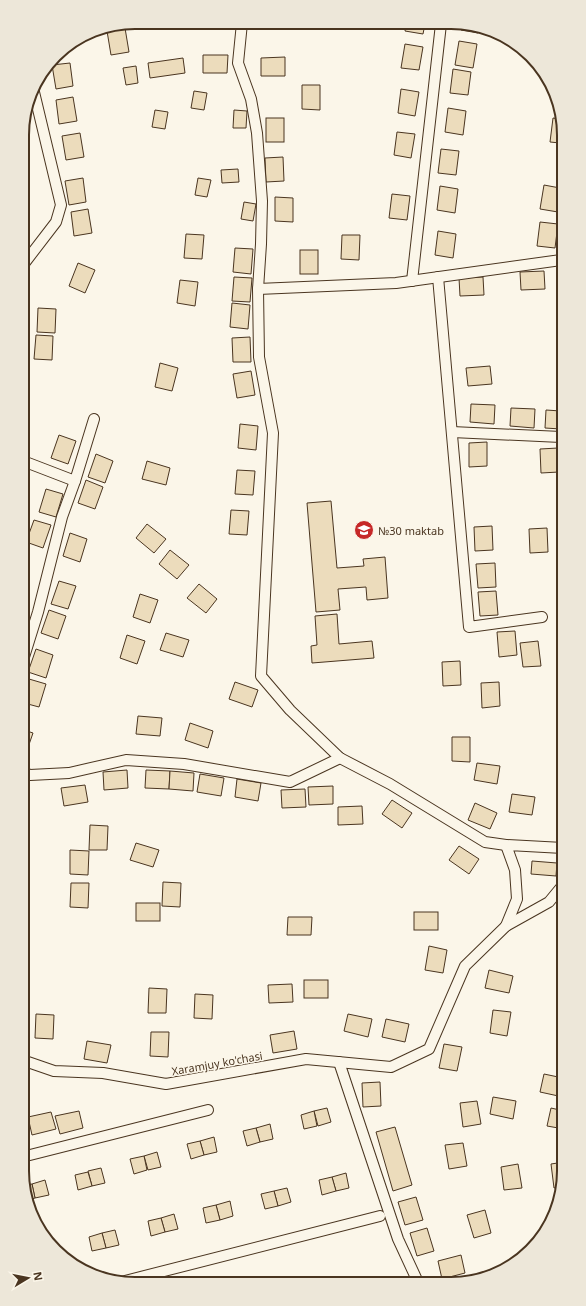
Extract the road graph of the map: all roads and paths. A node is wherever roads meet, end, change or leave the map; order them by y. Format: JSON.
{"nodes":[{"id":1,"x":241,"y":29,"type":"edge"},
{"id":2,"x":440,"y":29,"type":"edge"},
{"id":3,"x":36,"y":99,"type":"edge"},
{"id":4,"x":29,"y":257,"type":"edge"},
{"id":5,"x":557,"y":261,"type":"edge"},
{"id":6,"x":438,"y":277,"type":"junction"},
{"id":7,"x":412,"y":281,"type":"junction"},
{"id":8,"x":258,"y":289,"type":"junction"},
{"id":9,"x":94,"y":419,"type":"dead end"},
{"id":10,"x":452,"y":432,"type":"junction"},
{"id":11,"x":557,"y":437,"type":"edge"},
{"id":12,"x":29,"y":463,"type":"edge"},
{"id":13,"x":75,"y":481,"type":"junction"},
{"id":14,"x":542,"y":617,"type":"dead end"},
{"id":15,"x":29,"y":641,"type":"edge"},
{"id":16,"x":340,"y":758,"type":"junction"},
{"id":17,"x":29,"y":775,"type":"edge"},
{"id":18,"x":506,"y":845,"type":"junction"},
{"id":19,"x":557,"y":848,"type":"edge"},
{"id":20,"x":557,"y":892,"type":"edge"},
{"id":21,"x":506,"y":926,"type":"junction"},
{"id":22,"x":29,"y":1062,"type":"edge"},
{"id":23,"x":338,"y":1062,"type":"junction"},
{"id":24,"x":208,"y":1110,"type":"dead end"},
{"id":25,"x":29,"y":1155,"type":"edge"},
{"id":26,"x":380,"y":1216,"type":"dead end"},
{"id":27,"x":141,"y":1277,"type":"edge"},
{"id":28,"x":416,"y":1277,"type":"edge"}],
"edges":[{"from":1,"to":8,"type":"street"},
{"from":2,"to":7,"type":"street"},
{"from":3,"to":4,"type":"street"},
{"from":5,"to":6,"type":"street"},
{"from":6,"to":7,"type":"street"},
{"from":6,"to":10,"type":"street"},
{"from":7,"to":8,"type":"street"},
{"from":8,"to":16,"type":"street"},
{"from":9,"to":13,"type":"street"},
{"from":10,"to":11,"type":"street"},
{"from":10,"to":14,"type":"street"},
{"from":12,"to":13,"type":"street"},
{"from":13,"to":15,"type":"street"},
{"from":16,"to":17,"type":"street"},
{"from":16,"to":18,"type":"street"},
{"from":18,"to":19,"type":"street"},
{"from":18,"to":21,"type":"street"},
{"from":20,"to":21,"type":"street"},
{"from":21,"to":23,"type":"street","name":"Xaramjuy ko'chasi"},
{"from":22,"to":23,"type":"street","name":"Xaramjuy ko'chasi"},
{"from":23,"to":28,"type":"street"},
{"from":24,"to":25,"type":"street"},
{"from":26,"to":27,"type":"street"}]}
